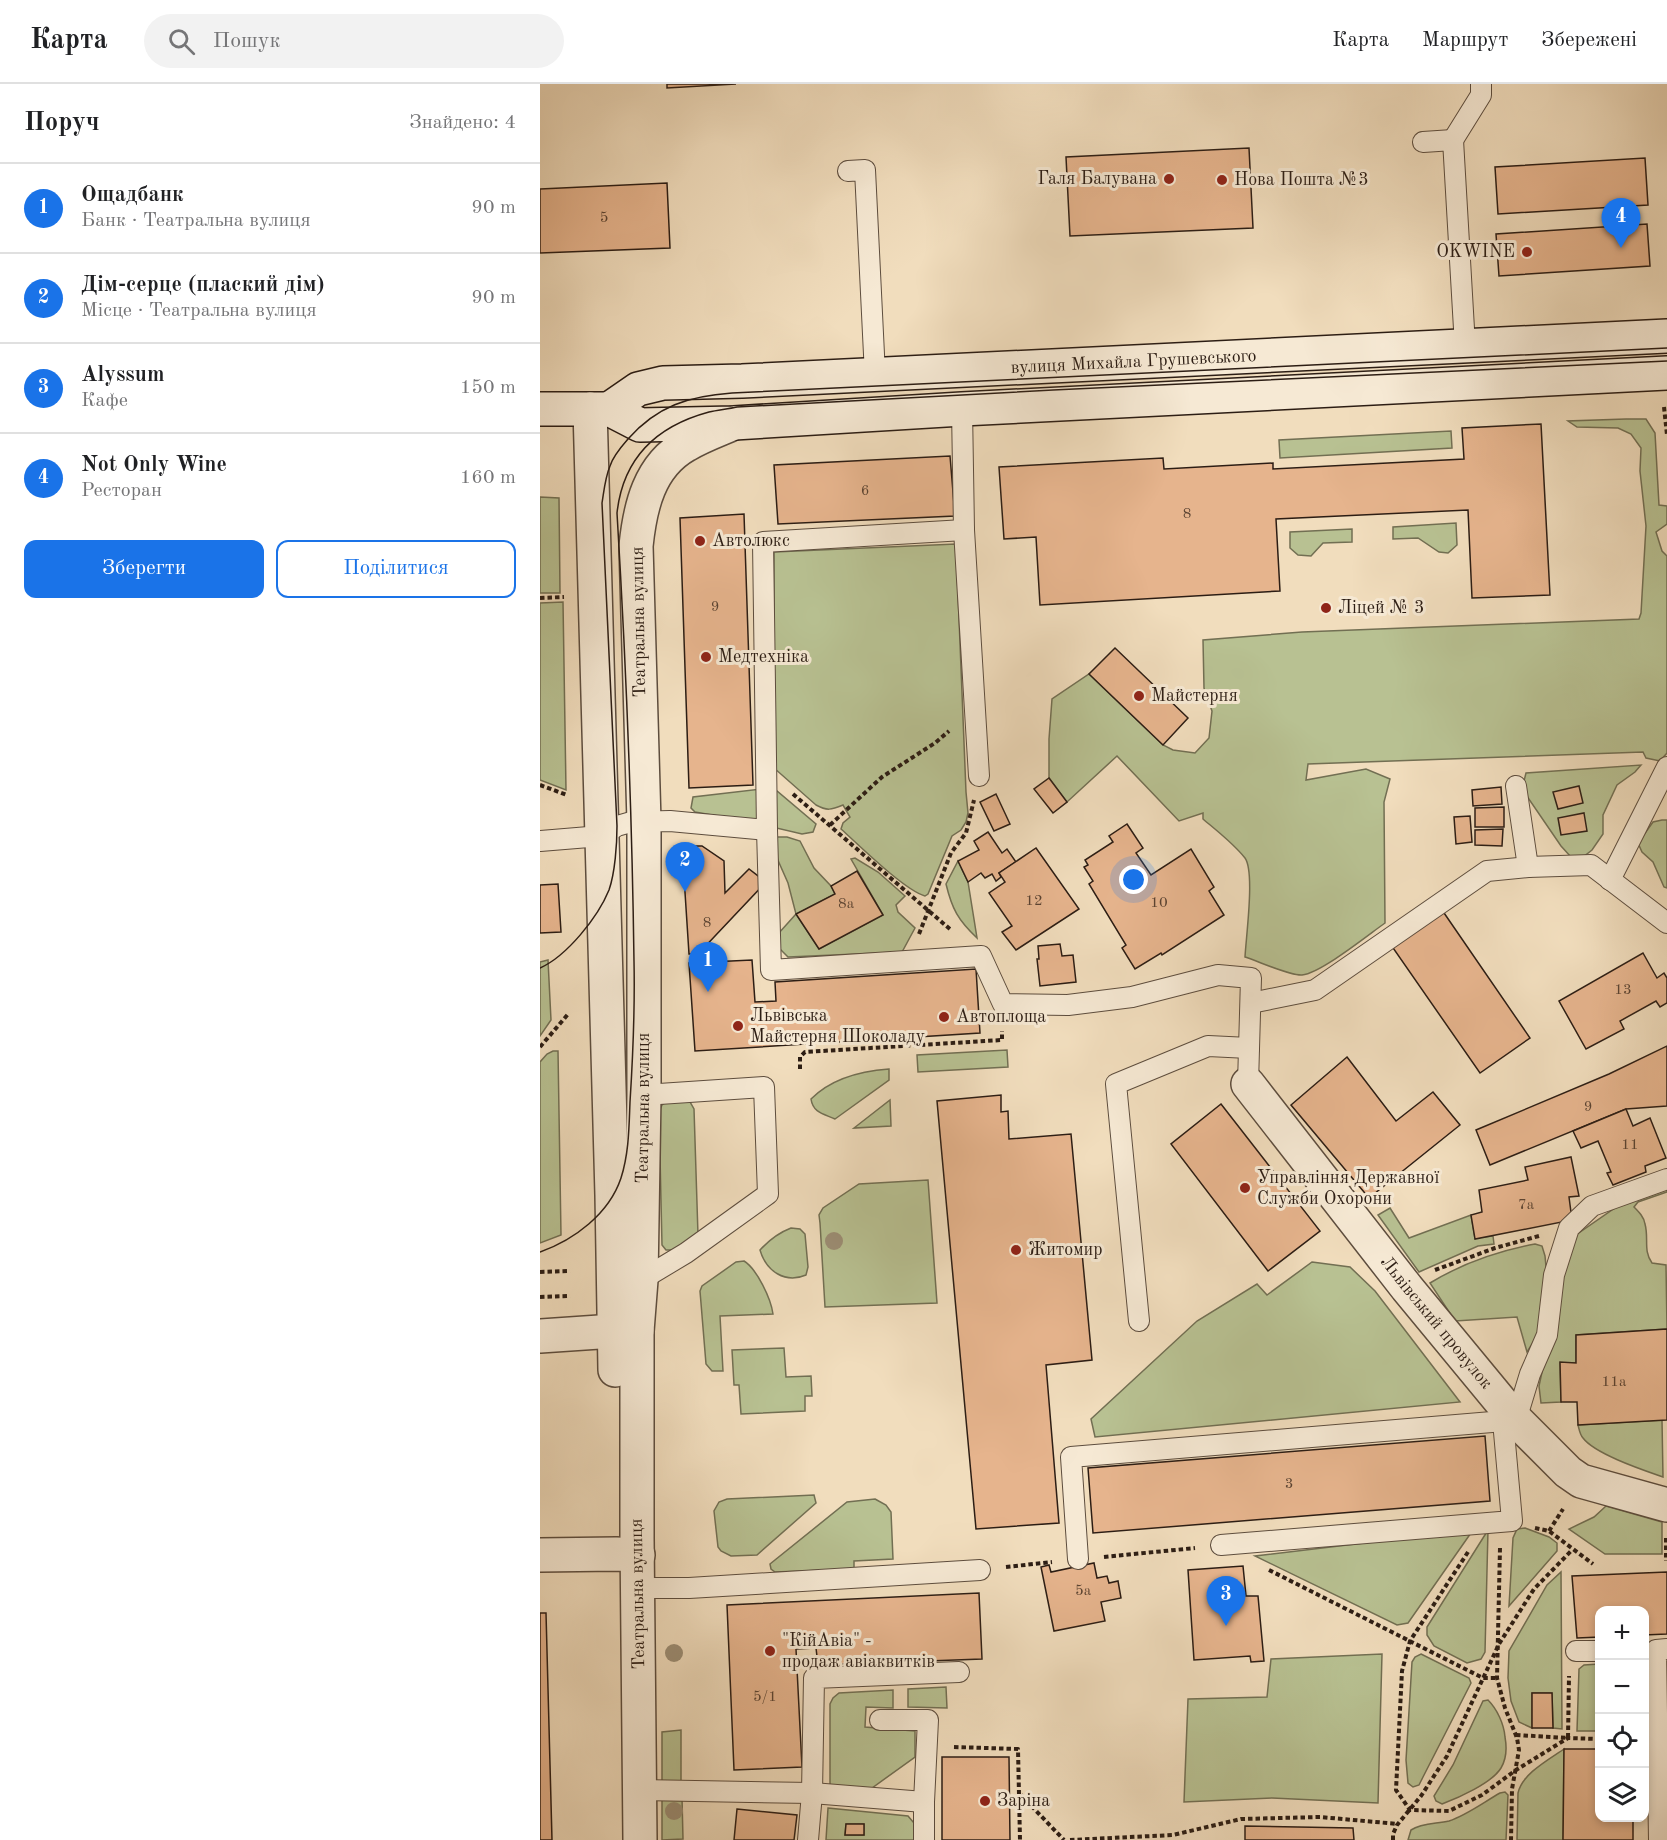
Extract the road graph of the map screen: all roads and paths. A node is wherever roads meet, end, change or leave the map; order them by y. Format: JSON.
{"nodes":[{"id":1,"x":1480,"y":84,"type":"edge"},
{"id":2,"x":1453,"y":140,"type":"junction"},
{"id":3,"x":1423,"y":142,"type":"dead end"},
{"id":4,"x":865,"y":170,"type":"dead end"},
{"id":5,"x":1667,"y":336,"type":"edge"},
{"id":6,"x":1465,"y":346,"type":"junction"},
{"id":7,"x":1667,"y":373,"type":"edge"},
{"id":8,"x":875,"y":375,"type":"junction"},
{"id":9,"x":1664,"y":407,"type":"dead end"},
{"id":10,"x":540,"y":409,"type":"edge"},
{"id":11,"x":599,"y":409,"type":"junction"},
{"id":12,"x":962,"y":409,"type":"junction"},
{"id":13,"x":734,"y":423,"type":"junction"},
{"id":14,"x":1667,"y":435,"type":"edge"},
{"id":15,"x":964,"y":530,"type":"junction"},
{"id":16,"x":564,"y":597,"type":"dead end"},
{"id":17,"x":540,"y":598,"type":"edge"},
{"id":18,"x":975,"y":708,"type":"junction"},
{"id":19,"x":1667,"y":768,"type":"edge"},
{"id":20,"x":767,"y":773,"type":"junction"},
{"id":21,"x":979,"y":776,"type":"joint"},
{"id":22,"x":540,"y":785,"type":"edge"},
{"id":23,"x":1516,"y":786,"type":"dead end"},
{"id":24,"x":569,"y":795,"type":"dead end"},
{"id":25,"x":644,"y":822,"type":"junction"},
{"id":26,"x":830,"y":825,"type":"junction"},
{"id":27,"x":767,"y":830,"type":"junction"},
{"id":28,"x":601,"y":836,"type":"junction"},
{"id":29,"x":540,"y":841,"type":"edge"},
{"id":30,"x":1528,"y":867,"type":"junction"},
{"id":31,"x":1610,"y":880,"type":"junction"},
{"id":32,"x":928,"y":909,"type":"junction"},
{"id":33,"x":1667,"y":923,"type":"edge"},
{"id":34,"x":981,"y":956,"type":"junction"},
{"id":35,"x":908,"y":961,"type":"junction"},
{"id":36,"x":1251,"y":1002,"type":"junction"},
{"id":37,"x":1003,"y":1004,"type":"junction"},
{"id":38,"x":569,"y":1013,"type":"dead end"},
{"id":39,"x":540,"y":1047,"type":"edge"},
{"id":40,"x":1249,"y":1048,"type":"junction"},
{"id":41,"x":800,"y":1069,"type":"dead end"},
{"id":42,"x":1248,"y":1084,"type":"joint"},
{"id":43,"x":644,"y":1095,"type":"junction"},
{"id":44,"x":1667,"y":1179,"type":"edge"},
{"id":45,"x":1569,"y":1228,"type":"junction"},
{"id":46,"x":570,"y":1271,"type":"dead end"},
{"id":47,"x":540,"y":1272,"type":"edge"},
{"id":48,"x":641,"y":1280,"type":"junction"},
{"id":49,"x":1407,"y":1288,"type":"junction"},
{"id":50,"x":570,"y":1296,"type":"dead end"},
{"id":51,"x":540,"y":1297,"type":"edge"},
{"id":52,"x":1139,"y":1321,"type":"dead end"},
{"id":53,"x":626,"y":1331,"type":"junction"},
{"id":54,"x":540,"y":1336,"type":"edge"},
{"id":55,"x":1510,"y":1420,"type":"junction"},
{"id":56,"x":1667,"y":1505,"type":"edge"},
{"id":57,"x":1512,"y":1521,"type":"junction"},
{"id":58,"x":1487,"y":1524,"type":"junction"},
{"id":59,"x":540,"y":1539,"type":"edge"},
{"id":60,"x":1221,"y":1545,"type":"joint"},
{"id":61,"x":627,"y":1546,"type":"junction"},
{"id":62,"x":1572,"y":1550,"type":"junction"},
{"id":63,"x":540,"y":1555,"type":"edge"},
{"id":64,"x":1077,"y":1559,"type":"dead end"},
{"id":65,"x":1593,"y":1564,"type":"dead end"},
{"id":66,"x":980,"y":1570,"type":"dead end"},
{"id":67,"x":638,"y":1588,"type":"junction"},
{"id":68,"x":1410,"y":1641,"type":"junction"},
{"id":69,"x":1499,"y":1644,"type":"junction"},
{"id":70,"x":1656,"y":1650,"type":"edge"},
{"id":71,"x":1576,"y":1651,"type":"joint"},
{"id":72,"x":1595,"y":1651,"type":"edge"},
{"id":73,"x":959,"y":1672,"type":"dead end"},
{"id":74,"x":1483,"y":1678,"type":"junction"},
{"id":75,"x":1497,"y":1678,"type":"junction"},
{"id":76,"x":880,"y":1720,"type":"dead end"},
{"id":77,"x":1516,"y":1735,"type":"junction"},
{"id":78,"x":1568,"y":1738,"type":"junction"},
{"id":79,"x":1595,"y":1739,"type":"edge"},
{"id":80,"x":928,"y":1746,"type":"junction"},
{"id":81,"x":1516,"y":1770,"type":"junction"},
{"id":82,"x":640,"y":1790,"type":"junction"},
{"id":83,"x":812,"y":1793,"type":"junction"},
{"id":84,"x":1020,"y":1794,"type":"junction"},
{"id":85,"x":924,"y":1802,"type":"junction"},
{"id":86,"x":1410,"y":1810,"type":"junction"},
{"id":87,"x":1398,"y":1824,"type":"junction"},
{"id":88,"x":1117,"y":1839,"type":"edge"},
{"id":89,"x":620,"y":1840,"type":"edge"},
{"id":90,"x":640,"y":1840,"type":"edge"},
{"id":91,"x":808,"y":1840,"type":"edge"},
{"id":92,"x":924,"y":1840,"type":"edge"},
{"id":93,"x":1020,"y":1840,"type":"edge"},
{"id":94,"x":1064,"y":1840,"type":"edge"},
{"id":95,"x":1070,"y":1840,"type":"edge"},
{"id":96,"x":1393,"y":1840,"type":"edge"},
{"id":97,"x":1511,"y":1840,"type":"edge"},
{"id":98,"x":1659,"y":1840,"type":"edge"}],
"edges":[{"from":1,"to":2,"type":"lane"},
{"from":2,"to":3,"type":"lane"},
{"from":2,"to":6,"type":"lane"},
{"from":4,"to":8,"type":"lane"},
{"from":5,"to":6,"type":"street","name":"вулиця Михайла Грушевського"},
{"from":6,"to":8,"type":"street","name":"вулиця Михайла Грушевського"},
{"from":7,"to":12,"type":"street"},
{"from":8,"to":11,"type":"street","name":"вулиця Михайла Грушевського"},
{"from":9,"to":14,"type":"path"},
{"from":10,"to":11,"type":"street"},
{"from":11,"to":13,"type":"street"},
{"from":11,"to":28,"type":"street","name":"Театральна вулиця"},
{"from":12,"to":13,"type":"street"},
{"from":12,"to":15,"type":"lane"},
{"from":13,"to":25,"type":"street","name":"Театральна вулиця"},
{"from":15,"to":18,"type":"lane"},
{"from":15,"to":20,"type":"lane"},
{"from":16,"to":17,"type":"path"},
{"from":18,"to":21,"type":"lane"},
{"from":18,"to":26,"type":"path"},
{"from":19,"to":31,"type":"lane"},
{"from":20,"to":26,"type":"path"},
{"from":20,"to":27,"type":"lane"},
{"from":21,"to":32,"type":"path"},
{"from":22,"to":24,"type":"path"},
{"from":23,"to":30,"type":"lane"},
{"from":25,"to":27,"type":"lane"},
{"from":25,"to":28,"type":"lane"},
{"from":25,"to":43,"type":"street","name":"Театральна вулиця"},
{"from":26,"to":32,"type":"path"},
{"from":27,"to":35,"type":"lane"},
{"from":28,"to":29,"type":"lane"},
{"from":28,"to":53,"type":"street","name":"Театральна вулиця"},
{"from":30,"to":31,"type":"lane"},
{"from":30,"to":36,"type":"lane"},
{"from":31,"to":33,"type":"lane"},
{"from":32,"to":34,"type":"path"},
{"from":32,"to":35,"type":"path"},
{"from":34,"to":35,"type":"lane"},
{"from":34,"to":37,"type":"lane"},
{"from":36,"to":37,"type":"lane"},
{"from":36,"to":40,"type":"lane"},
{"from":37,"to":41,"type":"path"},
{"from":38,"to":39,"type":"path"},
{"from":40,"to":42,"type":"lane"},
{"from":40,"to":52,"type":"lane"},
{"from":42,"to":49,"type":"street","name":"Львівський провулок"},
{"from":43,"to":48,"type":"street","name":"Театральна вулиця"},
{"from":43,"to":48,"type":"lane"},
{"from":44,"to":45,"type":"lane"},
{"from":45,"to":49,"type":"path"},
{"from":45,"to":55,"type":"lane"},
{"from":46,"to":47,"type":"path"},
{"from":48,"to":53,"type":"street","name":"Театральна вулиця"},
{"from":49,"to":55,"type":"street","name":"Львівський провулок"},
{"from":50,"to":51,"type":"path"},
{"from":53,"to":54,"type":"street"},
{"from":53,"to":61,"type":"street","name":"Театральна вулиця"},
{"from":55,"to":56,"type":"street","name":"Львівський провулок"},
{"from":55,"to":57,"type":"lane"},
{"from":55,"to":64,"type":"lane"},
{"from":57,"to":58,"type":"lane"},
{"from":57,"to":62,"type":"path"},
{"from":57,"to":69,"type":"path"},
{"from":58,"to":60,"type":"lane"},
{"from":58,"to":68,"type":"path"},
{"from":59,"to":61,"type":"street"},
{"from":60,"to":68,"type":"path"},
{"from":61,"to":63,"type":"street"},
{"from":61,"to":67,"type":"street","name":"Театральна вулиця"},
{"from":61,"to":89,"type":"street","name":"Театральна вулиця"},
{"from":62,"to":65,"type":"path"},
{"from":62,"to":69,"type":"path"},
{"from":66,"to":67,"type":"lane"},
{"from":67,"to":82,"type":"street","name":"Театральна вулиця"},
{"from":68,"to":74,"type":"path"},
{"from":68,"to":86,"type":"path"},
{"from":69,"to":74,"type":"path"},
{"from":69,"to":75,"type":"path"},
{"from":70,"to":98,"type":"lane"},
{"from":71,"to":72,"type":"lane"},
{"from":71,"to":78,"type":"path"},
{"from":73,"to":83,"type":"lane"},
{"from":74,"to":75,"type":"path"},
{"from":74,"to":86,"type":"path"},
{"from":75,"to":77,"type":"path"},
{"from":76,"to":80,"type":"lane"},
{"from":77,"to":78,"type":"path"},
{"from":77,"to":81,"type":"path"},
{"from":78,"to":79,"type":"path"},
{"from":78,"to":81,"type":"path"},
{"from":80,"to":84,"type":"path"},
{"from":80,"to":85,"type":"lane"},
{"from":81,"to":86,"type":"path"},
{"from":81,"to":97,"type":"path"},
{"from":82,"to":83,"type":"lane"},
{"from":82,"to":90,"type":"street","name":"Театральна вулиця"},
{"from":83,"to":85,"type":"lane"},
{"from":83,"to":91,"type":"lane"},
{"from":84,"to":93,"type":"path"},
{"from":84,"to":94,"type":"path"},
{"from":85,"to":92,"type":"lane"},
{"from":86,"to":87,"type":"path"},
{"from":87,"to":88,"type":"path"},
{"from":87,"to":96,"type":"path"},
{"from":88,"to":95,"type":"path"}]}
